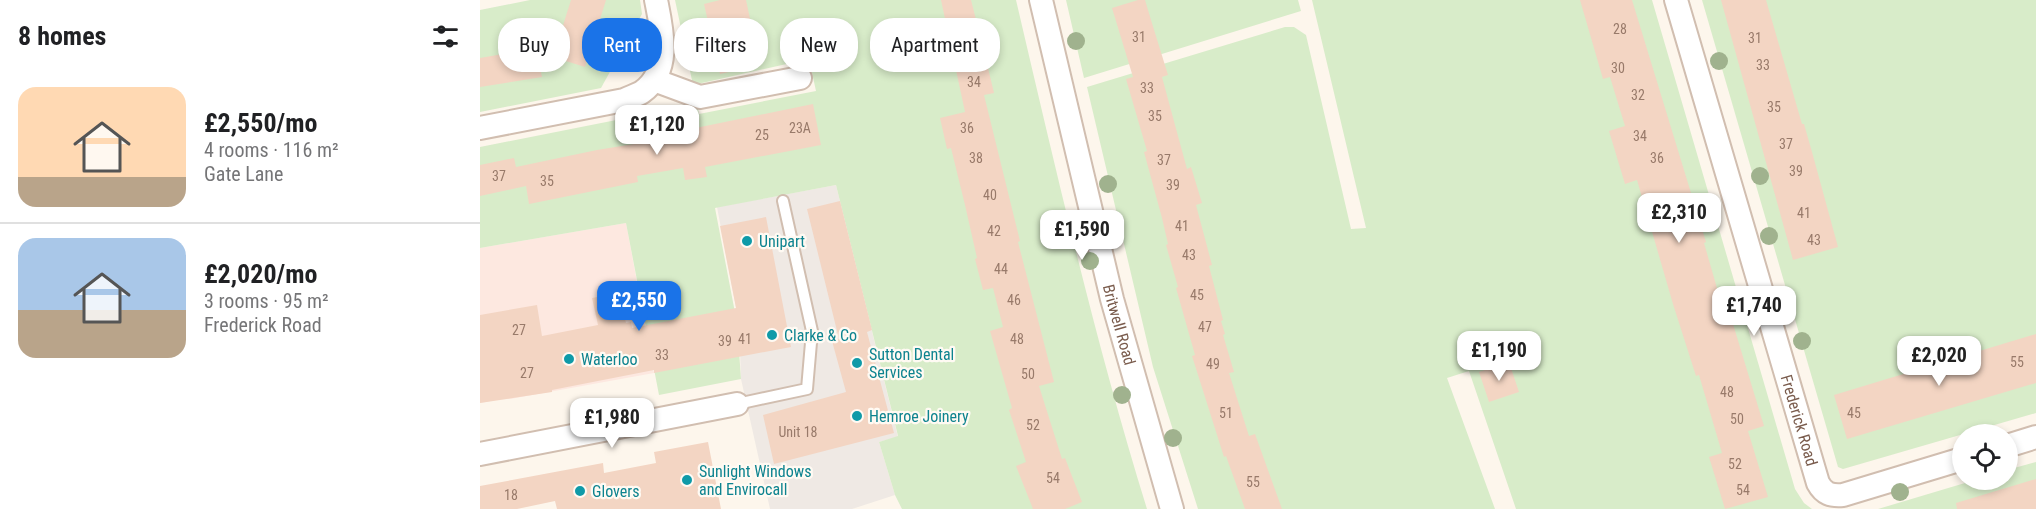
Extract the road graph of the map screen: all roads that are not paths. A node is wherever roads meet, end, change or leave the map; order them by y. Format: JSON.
{"nodes":[{"id":1,"x":656,"y":0,"type":"edge"},
{"id":2,"x":1041,"y":0,"type":"edge"},
{"id":3,"x":1676,"y":0,"type":"edge"},
{"id":4,"x":800,"y":78,"type":"dead end"},
{"id":5,"x":654,"y":80,"type":"junction"},
{"id":6,"x":480,"y":128,"type":"edge"},
{"id":7,"x":783,"y":201,"type":"dead end"},
{"id":8,"x":737,"y":404,"type":"joint"},
{"id":9,"x":2036,"y":437,"type":"edge"},
{"id":10,"x":2018,"y":443,"type":"edge"},
{"id":11,"x":480,"y":454,"type":"edge"},
{"id":12,"x":1952,"y":462,"type":"edge"},
{"id":13,"x":1172,"y":509,"type":"edge"}],
"edges":[{"from":1,"to":5,"type":"street"},
{"from":2,"to":13,"type":"street","name":"Britwell Road"},
{"from":3,"to":12,"type":"street","name":"Frederick Road"},
{"from":4,"to":5,"type":"street"},
{"from":5,"to":6,"type":"street"},
{"from":7,"to":8,"type":"lane"},
{"from":8,"to":11,"type":"street"},
{"from":9,"to":10,"type":"street"}]}
